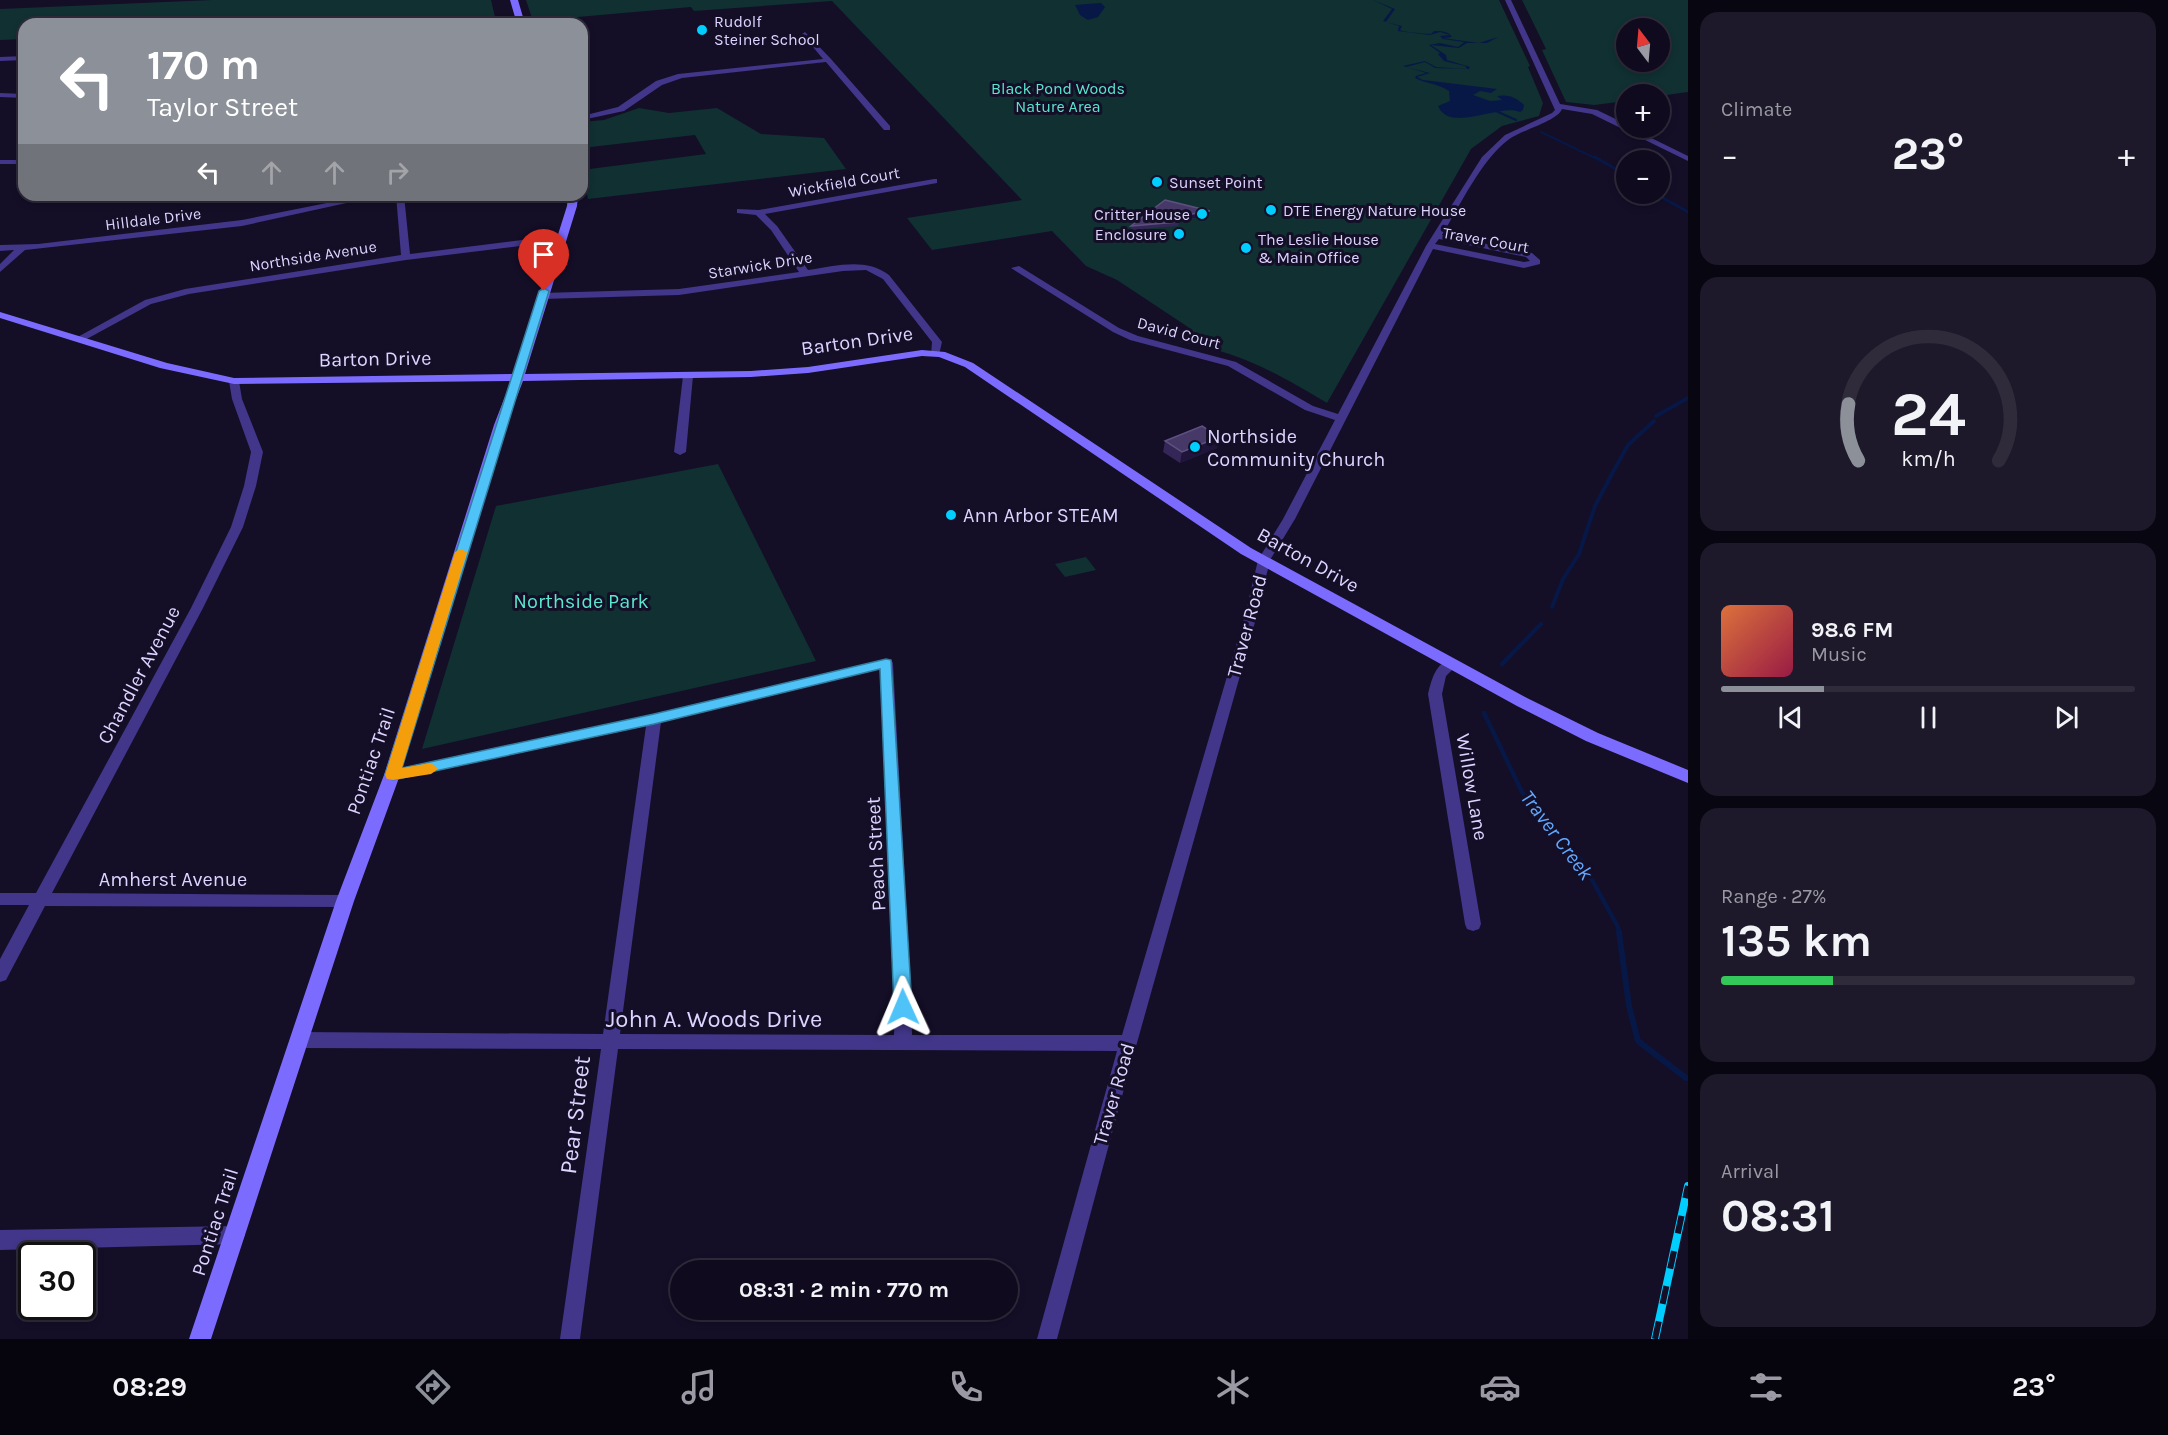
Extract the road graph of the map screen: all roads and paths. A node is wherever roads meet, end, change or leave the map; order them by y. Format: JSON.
{"nodes":[{"id":1,"x":514,"y":0,"type":"edge"},
{"id":2,"x":1508,"y":0,"type":"edge"},
{"id":3,"x":519,"y":18,"type":"edge"},
{"id":4,"x":805,"y":34,"type":"dead end"},
{"id":5,"x":18,"y":58,"type":"edge"},
{"id":6,"x":0,"y":59,"type":"edge"},
{"id":7,"x":828,"y":60,"type":"junction"},
{"id":8,"x":0,"y":95,"type":"edge"},
{"id":9,"x":18,"y":96,"type":"edge"},
{"id":10,"x":1558,"y":106,"type":"junction"},
{"id":11,"x":588,"y":117,"type":"edge"},
{"id":12,"x":1616,"y":122,"type":"edge"},
{"id":13,"x":886,"y":128,"type":"dead end"},
{"id":14,"x":1647,"y":138,"type":"edge"},
{"id":15,"x":1688,"y":159,"type":"edge"},
{"id":16,"x":0,"y":162,"type":"edge"},
{"id":17,"x":18,"y":162,"type":"edge"},
{"id":18,"x":934,"y":181,"type":"dead end"},
{"id":19,"x":351,"y":201,"type":"edge"},
{"id":20,"x":401,"y":201,"type":"edge"},
{"id":21,"x":572,"y":201,"type":"edge"},
{"id":22,"x":740,"y":211,"type":"dead end"},
{"id":23,"x":759,"y":213,"type":"junction"},
{"id":24,"x":1436,"y":236,"type":"junction"},
{"id":25,"x":562,"y":238,"type":"junction"},
{"id":26,"x":1430,"y":246,"type":"junction"},
{"id":27,"x":0,"y":248,"type":"edge"},
{"id":28,"x":22,"y":248,"type":"junction"},
{"id":29,"x":406,"y":257,"type":"junction"},
{"id":30,"x":1016,"y":268,"type":"dead end"},
{"id":31,"x":0,"y":269,"type":"edge"},
{"id":32,"x":805,"y":273,"type":"junction"},
{"id":33,"x":543,"y":296,"type":"junction"},
{"id":34,"x":0,"y":315,"type":"edge"},
{"id":35,"x":79,"y":339,"type":"junction"},
{"id":36,"x":935,"y":353,"type":"junction"},
{"id":37,"x":688,"y":376,"type":"junction"},
{"id":38,"x":518,"y":378,"type":"junction"},
{"id":39,"x":234,"y":381,"type":"junction"},
{"id":40,"x":1339,"y":418,"type":"junction"},
{"id":41,"x":680,"y":452,"type":"dead end"},
{"id":42,"x":1264,"y":560,"type":"junction"},
{"id":43,"x":1452,"y":663,"type":"junction"},
{"id":44,"x":654,"y":719,"type":"junction"},
{"id":45,"x":393,"y":775,"type":"junction"},
{"id":46,"x":1688,"y":777,"type":"edge"},
{"id":47,"x":0,"y":899,"type":"edge"},
{"id":48,"x":41,"y":899,"type":"junction"},
{"id":49,"x":345,"y":901,"type":"junction"},
{"id":50,"x":1473,"y":924,"type":"dead end"},
{"id":51,"x":0,"y":975,"type":"edge"},
{"id":52,"x":300,"y":1040,"type":"junction"},
{"id":53,"x":608,"y":1043,"type":"junction"},
{"id":54,"x":903,"y":1043,"type":"junction"},
{"id":55,"x":1129,"y":1043,"type":"junction"},
{"id":56,"x":235,"y":1235,"type":"junction"},
{"id":57,"x":0,"y":1240,"type":"edge"},
{"id":58,"x":200,"y":1339,"type":"edge"},
{"id":59,"x":570,"y":1339,"type":"edge"},
{"id":60,"x":1047,"y":1339,"type":"edge"}],
"edges":[{"from":1,"to":3,"type":"main road"},
{"from":2,"to":10,"type":"street"},
{"from":4,"to":7,"type":"street"},
{"from":5,"to":6,"type":"street"},
{"from":7,"to":11,"type":"street"},
{"from":7,"to":13,"type":"street"},
{"from":8,"to":9,"type":"street"},
{"from":10,"to":12,"type":"street"},
{"from":10,"to":24,"type":"street","name":"Traver Road"},
{"from":14,"to":15,"type":"street"},
{"from":16,"to":17,"type":"street"},
{"from":18,"to":23,"type":"street","name":"Wickfield Court"},
{"from":19,"to":28,"type":"street","name":"Hilldale Drive"},
{"from":20,"to":29,"type":"street"},
{"from":21,"to":25,"type":"main road","name":"Pontiac Trail"},
{"from":22,"to":23,"type":"street","name":"Wickfield Court"},
{"from":23,"to":32,"type":"street"},
{"from":24,"to":26,"type":"street","name":"Traver Road"},
{"from":24,"to":26,"type":"street","name":"Traver Court"},
{"from":25,"to":29,"type":"street","name":"Northside Avenue"},
{"from":25,"to":33,"type":"main road","name":"Pontiac Trail"},
{"from":26,"to":40,"type":"street","name":"Traver Road"},
{"from":27,"to":28,"type":"street","name":"Hilldale Drive"},
{"from":28,"to":31,"type":"street"},
{"from":29,"to":35,"type":"street","name":"Northside Avenue"},
{"from":30,"to":40,"type":"street","name":"David Court"},
{"from":32,"to":33,"type":"street","name":"Starwick Drive"},
{"from":32,"to":36,"type":"street","name":"Starwick Drive"},
{"from":33,"to":38,"type":"main road","name":"Pontiac Trail"},
{"from":34,"to":35,"type":"main road","name":"Barton Drive"},
{"from":35,"to":39,"type":"main road","name":"Barton Drive"},
{"from":36,"to":37,"type":"main road","name":"Barton Drive"},
{"from":36,"to":42,"type":"main road","name":"Barton Drive"},
{"from":37,"to":38,"type":"main road","name":"Barton Drive"},
{"from":37,"to":41,"type":"street"},
{"from":38,"to":39,"type":"main road","name":"Barton Drive"},
{"from":38,"to":45,"type":"main road","name":"Pontiac Trail"},
{"from":39,"to":48,"type":"street","name":"Chandler Avenue"},
{"from":40,"to":42,"type":"street","name":"Traver Road"},
{"from":42,"to":43,"type":"main road","name":"Barton Drive"},
{"from":42,"to":55,"type":"street","name":"Traver Road"},
{"from":43,"to":46,"type":"main road","name":"Barton Drive"},
{"from":43,"to":50,"type":"street","name":"Willow Lane"},
{"from":44,"to":45,"type":"street"},
{"from":44,"to":53,"type":"street","name":"Pear Street"},
{"from":44,"to":54,"type":"street","name":"Peach Street"},
{"from":45,"to":49,"type":"main road","name":"Pontiac Trail"},
{"from":47,"to":48,"type":"street","name":"Amherst Avenue"},
{"from":48,"to":49,"type":"street","name":"Amherst Avenue"},
{"from":48,"to":51,"type":"street","name":"Chandler Avenue"},
{"from":49,"to":52,"type":"main road","name":"Pontiac Trail"},
{"from":52,"to":53,"type":"street","name":"John A. Woods Drive"},
{"from":52,"to":56,"type":"main road","name":"Pontiac Trail"},
{"from":53,"to":54,"type":"street","name":"John A. Woods Drive"},
{"from":53,"to":59,"type":"street","name":"Pear Street"},
{"from":54,"to":55,"type":"street","name":"John A. Woods Drive"},
{"from":55,"to":60,"type":"street","name":"Traver Road"},
{"from":56,"to":57,"type":"street"},
{"from":56,"to":58,"type":"main road","name":"Pontiac Trail"}]}
